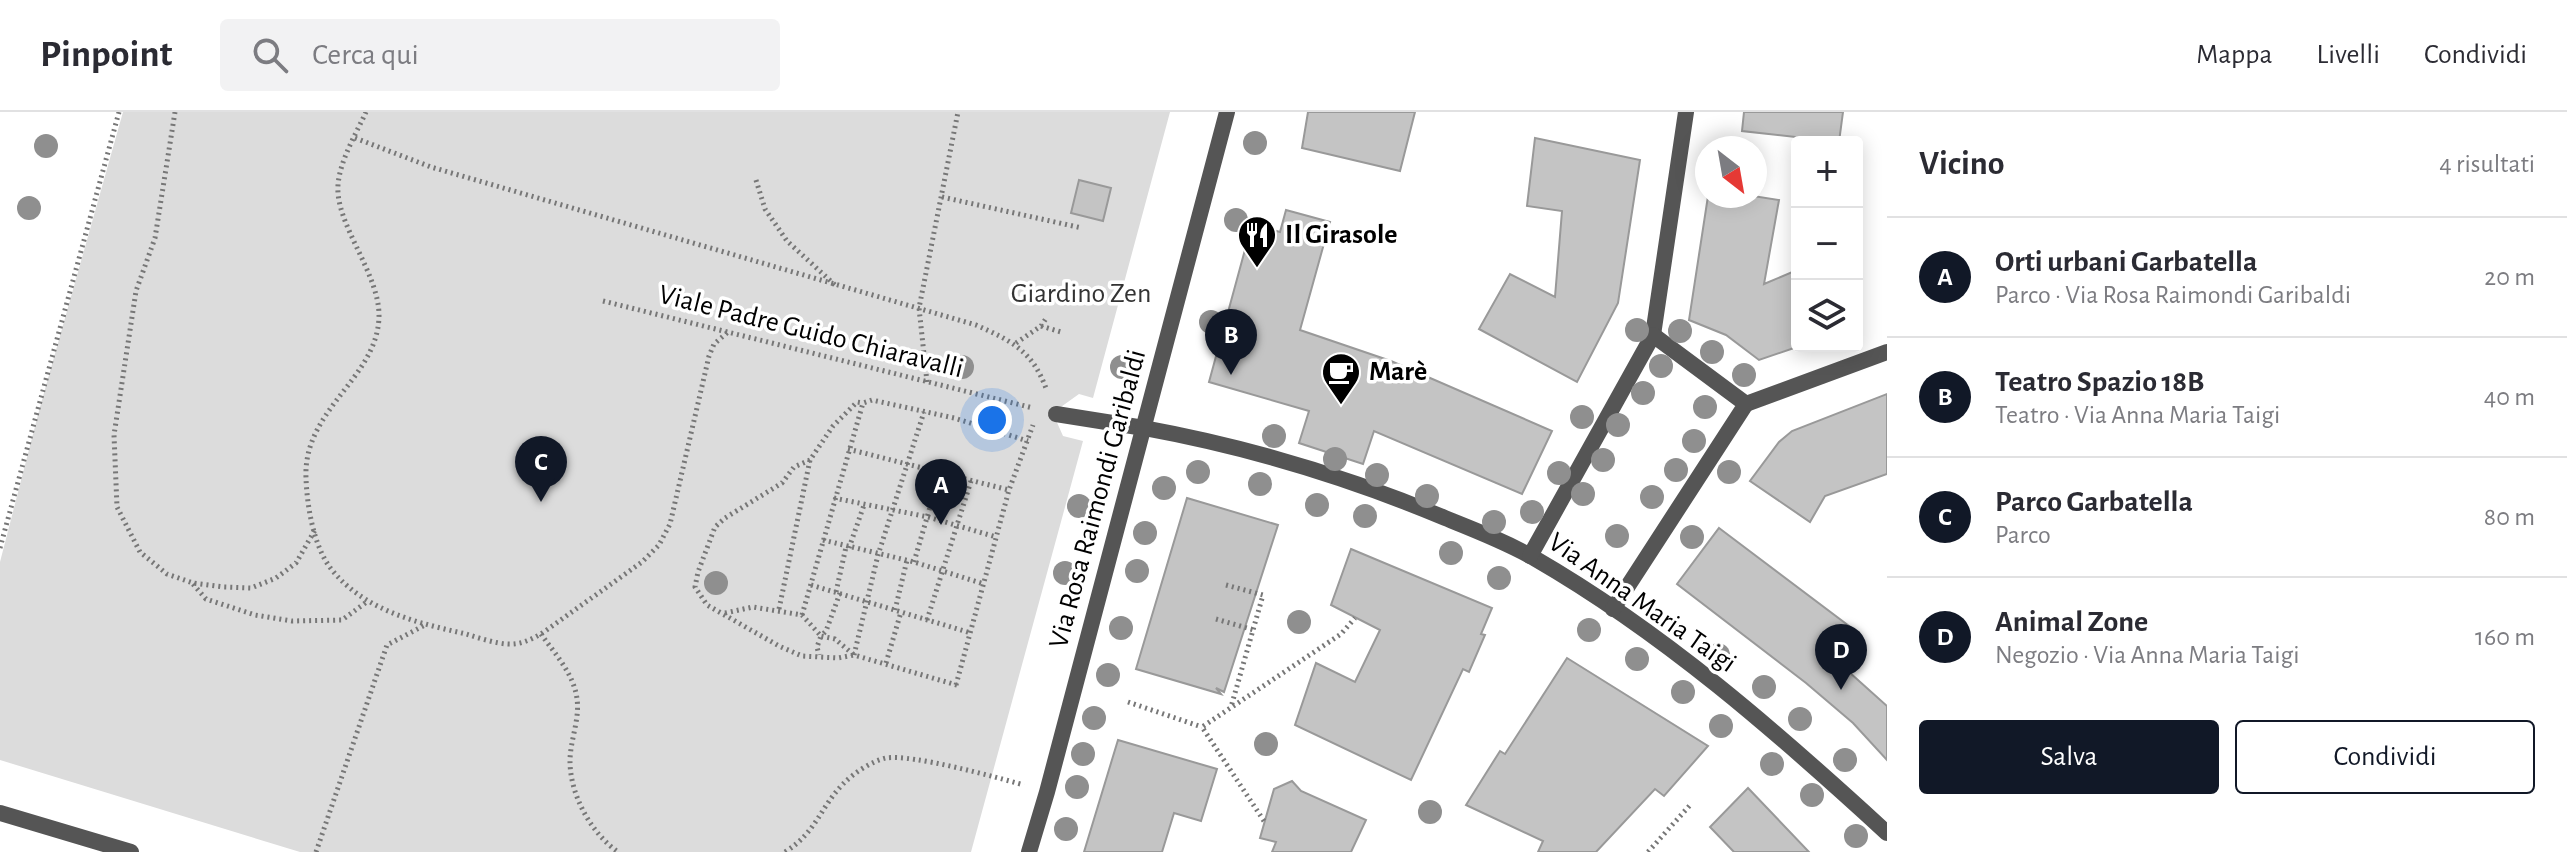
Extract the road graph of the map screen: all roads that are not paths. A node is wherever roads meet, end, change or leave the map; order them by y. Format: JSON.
{"nodes":[{"id":1,"x":1227,"y":112,"type":"edge"},
{"id":2,"x":1686,"y":112,"type":"edge"},
{"id":3,"x":1653,"y":335,"type":"junction"},
{"id":4,"x":1887,"y":352,"type":"edge"},
{"id":5,"x":1746,"y":404,"type":"junction"},
{"id":6,"x":1056,"y":414,"type":"road end"},
{"id":7,"x":1144,"y":428,"type":"junction"},
{"id":8,"x":1530,"y":556,"type":"junction"},
{"id":9,"x":1613,"y":609,"type":"junction"},
{"id":10,"x":0,"y":813,"type":"edge"},
{"id":11,"x":1887,"y":833,"type":"edge"},
{"id":12,"x":131,"y":852,"type":"edge"},
{"id":13,"x":1029,"y":852,"type":"edge"}],
"edges":[{"from":1,"to":7,"type":"street","name":"Via Rosa Raimondi Garibaldi"},
{"from":2,"to":3,"type":"street"},
{"from":3,"to":5,"type":"street"},
{"from":3,"to":8,"type":"street"},
{"from":4,"to":5,"type":"street"},
{"from":5,"to":9,"type":"street"},
{"from":6,"to":7,"type":"street","name":"Via Anna Maria Taigi"},
{"from":7,"to":8,"type":"street","name":"Via Anna Maria Taigi"},
{"from":7,"to":13,"type":"street","name":"Via Rosa Raimondi Garibaldi"},
{"from":8,"to":9,"type":"street","name":"Via Anna Maria Taigi"},
{"from":9,"to":11,"type":"street","name":"Via Anna Maria Taigi"},
{"from":10,"to":12,"type":"street"}]}
